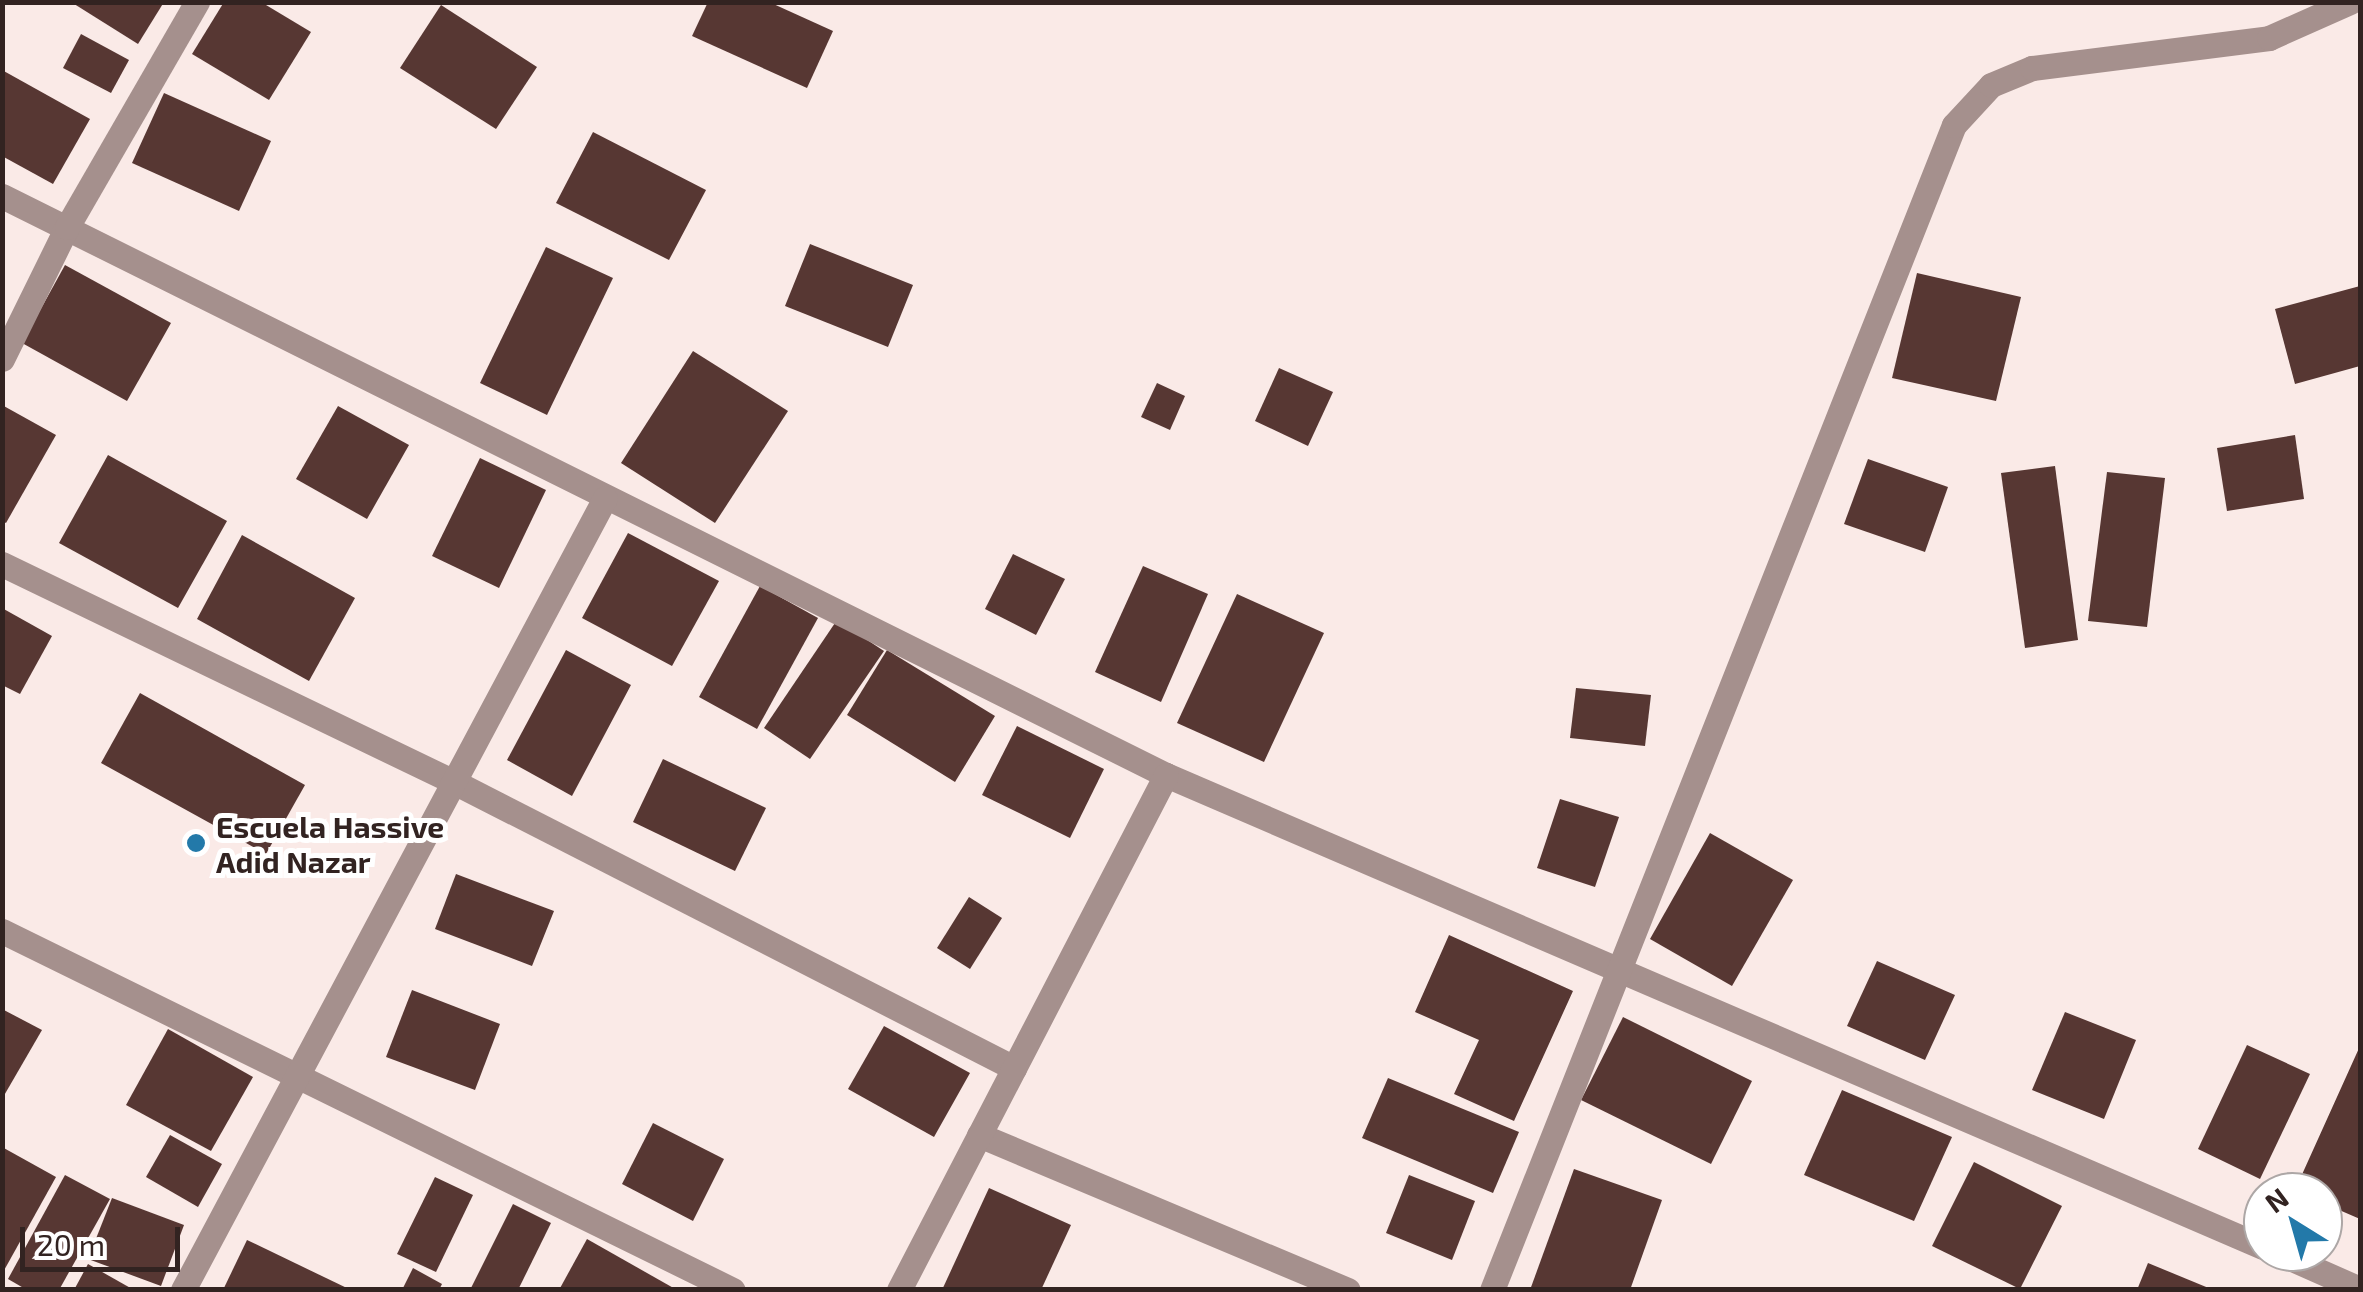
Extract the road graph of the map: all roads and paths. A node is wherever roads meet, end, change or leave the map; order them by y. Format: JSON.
{"nodes":[{"id":1,"x":197,"y":2,"type":"edge"},
{"id":2,"x":2350,"y":2,"type":"edge"},
{"id":3,"x":2,"y":196,"type":"edge"},
{"id":4,"x":67,"y":227,"type":"junction"},
{"id":5,"x":2,"y":359,"type":"edge"},
{"id":6,"x":605,"y":498,"type":"junction"},
{"id":7,"x":2,"y":564,"type":"edge"},
{"id":8,"x":1166,"y":775,"type":"junction"},
{"id":9,"x":454,"y":782,"type":"junction"},
{"id":10,"x":2,"y":931,"type":"edge"},
{"id":11,"x":1620,"y":966,"type":"junction"},
{"id":12,"x":1014,"y":1068,"type":"junction"},
{"id":13,"x":299,"y":1072,"type":"junction"},
{"id":14,"x":979,"y":1135,"type":"junction"},
{"id":15,"x":2243,"y":1237,"type":"edge"},
{"id":16,"x":2321,"y":1272,"type":"edge"},
{"id":17,"x":2360,"y":1289,"type":"edge"},
{"id":18,"x":182,"y":1290,"type":"edge"},
{"id":19,"x":732,"y":1290,"type":"edge"},
{"id":20,"x":899,"y":1290,"type":"edge"},
{"id":21,"x":1348,"y":1290,"type":"edge"},
{"id":22,"x":1492,"y":1290,"type":"edge"}],
"edges":[{"from":1,"to":4,"type":"street"},
{"from":2,"to":11,"type":"street"},
{"from":3,"to":4,"type":"street"},
{"from":4,"to":5,"type":"street"},
{"from":4,"to":6,"type":"street"},
{"from":6,"to":8,"type":"street"},
{"from":6,"to":9,"type":"street"},
{"from":7,"to":9,"type":"street"},
{"from":8,"to":11,"type":"street"},
{"from":8,"to":12,"type":"street"},
{"from":9,"to":12,"type":"street"},
{"from":9,"to":13,"type":"street"},
{"from":10,"to":13,"type":"street"},
{"from":11,"to":15,"type":"street"},
{"from":11,"to":22,"type":"street"},
{"from":12,"to":14,"type":"street"},
{"from":13,"to":18,"type":"street"},
{"from":13,"to":19,"type":"street"},
{"from":14,"to":20,"type":"street"},
{"from":14,"to":21,"type":"street"},
{"from":16,"to":17,"type":"street"}]}
